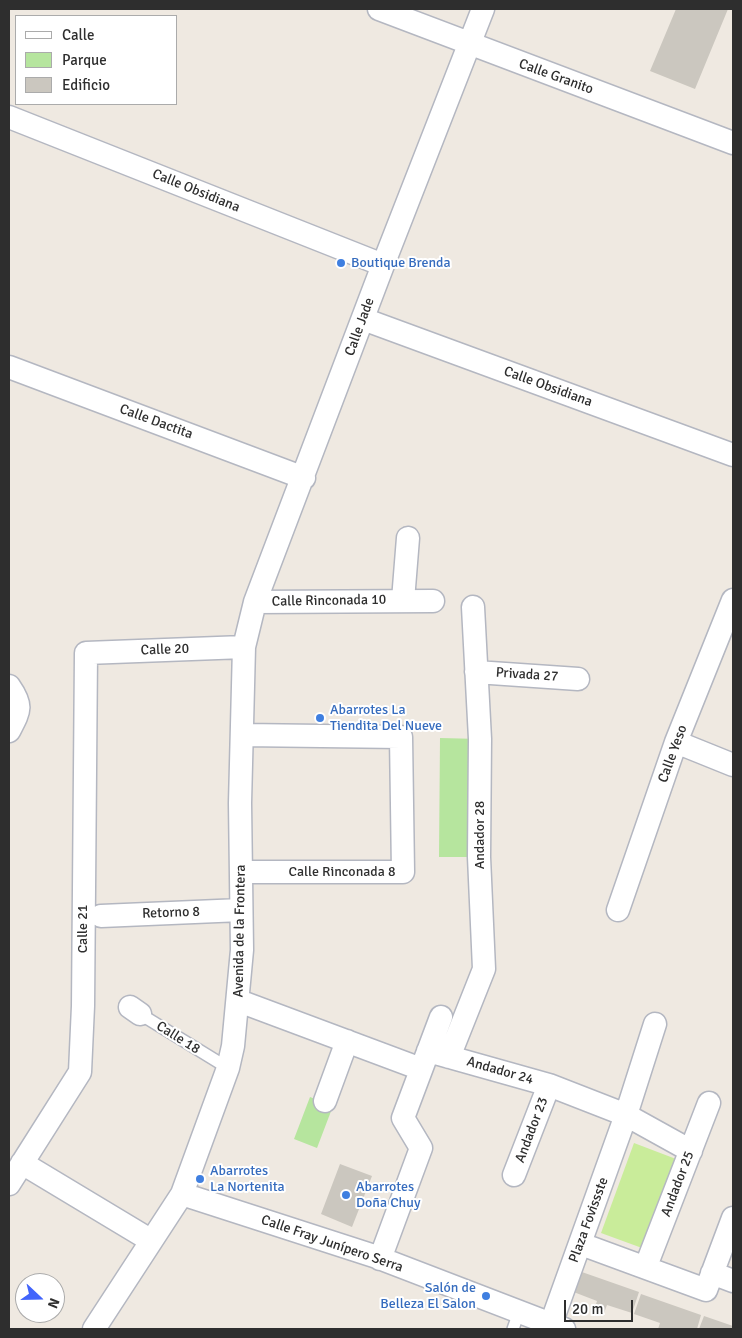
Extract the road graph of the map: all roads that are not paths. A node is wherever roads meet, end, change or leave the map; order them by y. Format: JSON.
{"nodes":[{"id":1,"x":379,"y":9,"type":"edge"},
{"id":2,"x":483,"y":9,"type":"edge"},
{"id":3,"x":470,"y":45,"type":"junction"},
{"id":4,"x":9,"y":117,"type":"edge"},
{"id":5,"x":733,"y":143,"type":"edge"},
{"id":6,"x":382,"y":265,"type":"junction"},
{"id":7,"x":363,"y":319,"type":"junction"},
{"id":8,"x":9,"y":367,"type":"edge"},
{"id":9,"x":733,"y":455,"type":"edge"},
{"id":10,"x":304,"y":478,"type":"junction"},
{"id":11,"x":408,"y":538,"type":"dead end"},
{"id":12,"x":404,"y":600,"type":"junction"},
{"id":13,"x":733,"y":600,"type":"edge"},
{"id":14,"x":433,"y":601,"type":"dead end"},
{"id":15,"x":255,"y":602,"type":"junction"},
{"id":16,"x":473,"y":607,"type":"dead end"},
{"id":17,"x":244,"y":647,"type":"junction"},
{"id":18,"x":86,"y":653,"type":"joint"},
{"id":19,"x":476,"y":672,"type":"junction"},
{"id":20,"x":578,"y":679,"type":"dead end"},
{"id":21,"x":9,"y":686,"type":"edge"},
{"id":22,"x":9,"y":731,"type":"edge"},
{"id":23,"x":243,"y":735,"type":"junction"},
{"id":24,"x":676,"y":742,"type":"junction"},
{"id":25,"x":733,"y":765,"type":"edge"},
{"id":26,"x":241,"y":872,"type":"junction"},
{"id":27,"x":241,"y":910,"type":"junction"},
{"id":28,"x":618,"y":910,"type":"dead end"},
{"id":29,"x":101,"y":916,"type":"dead end"},
{"id":30,"x":239,"y":1001,"type":"junction"},
{"id":31,"x":135,"y":1010,"type":"dead end"},
{"id":32,"x":441,"y":1017,"type":"dead end"},
{"id":33,"x":655,"y":1024,"type":"dead end"},
{"id":34,"x":347,"y":1041,"type":"junction"},
{"id":35,"x":433,"y":1059,"type":"junction"},
{"id":36,"x":228,"y":1068,"type":"junction"},
{"id":37,"x":549,"y":1085,"type":"junction"},
{"id":38,"x":325,"y":1101,"type":"dead end"},
{"id":39,"x":709,"y":1103,"type":"dead end"},
{"id":40,"x":626,"y":1115,"type":"junction"},
{"id":41,"x":691,"y":1151,"type":"junction"},
{"id":42,"x":22,"y":1163,"type":"junction"},
{"id":43,"x":514,"y":1175,"type":"dead end"},
{"id":44,"x":9,"y":1184,"type":"edge"},
{"id":45,"x":182,"y":1194,"type":"junction"},
{"id":46,"x":733,"y":1218,"type":"edge"},
{"id":47,"x":150,"y":1240,"type":"junction"},
{"id":48,"x":581,"y":1244,"type":"junction"},
{"id":49,"x":380,"y":1259,"type":"junction"},
{"id":50,"x":646,"y":1266,"type":"junction"},
{"id":51,"x":712,"y":1273,"type":"junction"},
{"id":52,"x":733,"y":1281,"type":"edge"},
{"id":53,"x":516,"y":1321,"type":"edge"},
{"id":54,"x":558,"y":1327,"type":"edge"},
{"id":55,"x":94,"y":1329,"type":"edge"}],
"edges":[{"from":1,"to":3,"type":"street","name":"Calle Granito"},
{"from":2,"to":3,"type":"street","name":"Calle Jade"},
{"from":3,"to":5,"type":"street","name":"Calle Granito"},
{"from":3,"to":6,"type":"street","name":"Calle Jade"},
{"from":4,"to":6,"type":"street","name":"Calle Obsidiana"},
{"from":6,"to":7,"type":"street","name":"Calle Jade"},
{"from":7,"to":9,"type":"street","name":"Calle Obsidiana"},
{"from":7,"to":10,"type":"street","name":"Calle Jade"},
{"from":8,"to":10,"type":"street","name":"Calle Dactita"},
{"from":10,"to":15,"type":"street","name":"Calle Jade"},
{"from":11,"to":12,"type":"street","name":"Calle Rinconada 10"},
{"from":12,"to":14,"type":"street","name":"Calle Rinconada 10"},
{"from":12,"to":15,"type":"street","name":"Calle Rinconada 10"},
{"from":13,"to":24,"type":"street","name":"Calle Yeso"},
{"from":15,"to":17,"type":"street","name":"Calle Jade"},
{"from":16,"to":19,"type":"street","name":"Andador 28"},
{"from":17,"to":18,"type":"street","name":"Calle 20"},
{"from":17,"to":23,"type":"street","name":"Avenida de la Frontera"},
{"from":18,"to":42,"type":"street","name":"Calle 21"},
{"from":19,"to":20,"type":"street","name":"Privada 27"},
{"from":19,"to":35,"type":"street","name":"Andador 28"},
{"from":21,"to":22,"type":"street"},
{"from":23,"to":26,"type":"street","name":"Avenida de la Frontera"},
{"from":23,"to":26,"type":"street","name":"Calle Rinconada 8"},
{"from":24,"to":25,"type":"street"},
{"from":24,"to":28,"type":"street","name":"Calle Yeso"},
{"from":26,"to":27,"type":"street","name":"Avenida de la Frontera"},
{"from":27,"to":29,"type":"street","name":"Retorno 8"},
{"from":27,"to":30,"type":"street","name":"Avenida de la Frontera"},
{"from":30,"to":34,"type":"street","name":"Andador 24"},
{"from":30,"to":36,"type":"street","name":"Avenida de la Frontera"},
{"from":31,"to":36,"type":"lane","name":"Calle 18"},
{"from":32,"to":35,"type":"street","name":"Andador 28"},
{"from":33,"to":40,"type":"street","name":"Plaza Fovissste"},
{"from":34,"to":35,"type":"street","name":"Andador 24"},
{"from":34,"to":38,"type":"street"},
{"from":35,"to":37,"type":"street","name":"Andador 24"},
{"from":35,"to":49,"type":"street","name":"Andador 28"},
{"from":36,"to":45,"type":"street","name":"Avenida de la Frontera"},
{"from":37,"to":40,"type":"street","name":"Andador 24"},
{"from":37,"to":43,"type":"street","name":"Andador 23"},
{"from":39,"to":41,"type":"street","name":"Andador 25"},
{"from":40,"to":41,"type":"street","name":"Andador 24"},
{"from":40,"to":48,"type":"street","name":"Plaza Fovissste"},
{"from":41,"to":50,"type":"street","name":"Andador 25"},
{"from":42,"to":44,"type":"street","name":"Calle 21"},
{"from":42,"to":47,"type":"street"},
{"from":45,"to":47,"type":"street","name":"Avenida de la Frontera"},
{"from":45,"to":49,"type":"street","name":"Calle Fray Junípero Serra"},
{"from":46,"to":51,"type":"street"},
{"from":47,"to":55,"type":"street","name":"Avenida de la Frontera"},
{"from":48,"to":50,"type":"street"},
{"from":48,"to":54,"type":"street","name":"Plaza Fovissste"},
{"from":49,"to":53,"type":"street","name":"Calle Fray Junípero Serra"},
{"from":50,"to":51,"type":"street"},
{"from":51,"to":52,"type":"street"},
{"from":53,"to":54,"type":"street","name":"Calle Fray Junípero Serra"}]}
